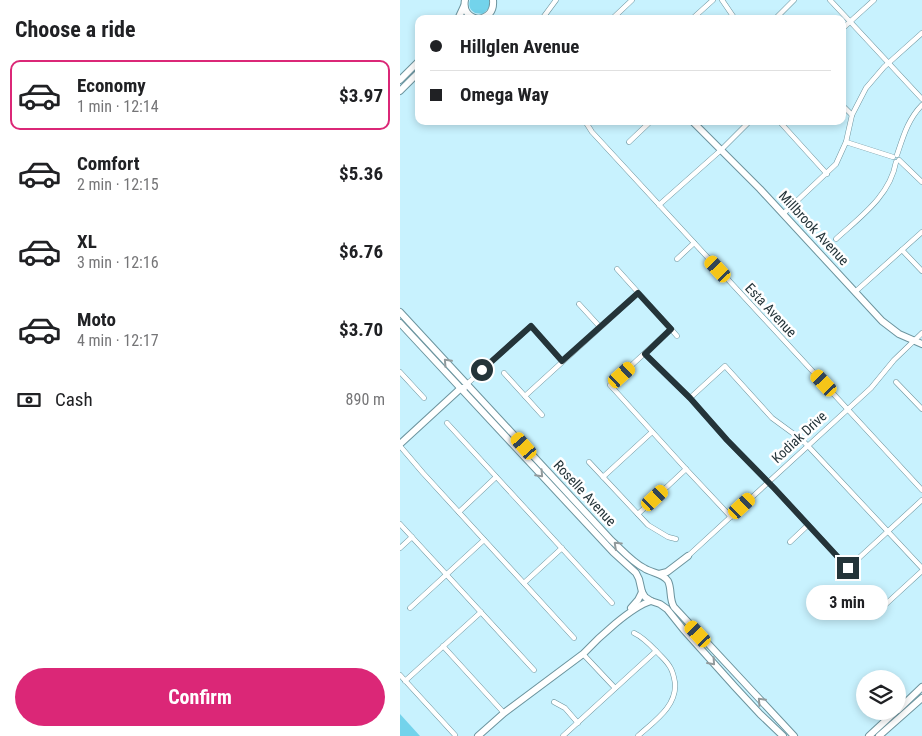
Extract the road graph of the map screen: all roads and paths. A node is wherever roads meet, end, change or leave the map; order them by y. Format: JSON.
{"nodes":[{"id":1,"x":556,"y":0,"type":"edge"},
{"id":2,"x":632,"y":0,"type":"edge"},
{"id":3,"x":713,"y":0,"type":"edge"},
{"id":4,"x":722,"y":0,"type":"edge"},
{"id":5,"x":794,"y":0,"type":"edge"},
{"id":6,"x":830,"y":0,"type":"edge"},
{"id":7,"x":874,"y":0,"type":"edge"},
{"id":8,"x":465,"y":2,"type":"edge"},
{"id":9,"x":494,"y":2,"type":"edge"},
{"id":10,"x":460,"y":15,"type":"edge"},
{"id":11,"x":469,"y":15,"type":"edge"},
{"id":12,"x":488,"y":15,"type":"edge"},
{"id":13,"x":495,"y":15,"type":"edge"},
{"id":14,"x":545,"y":15,"type":"edge"},
{"id":15,"x":616,"y":15,"type":"edge"},
{"id":16,"x":696,"y":15,"type":"edge"},
{"id":17,"x":731,"y":15,"type":"edge"},
{"id":18,"x":779,"y":15,"type":"edge"},
{"id":19,"x":844,"y":15,"type":"edge"},
{"id":20,"x":846,"y":18,"type":"edge"},
{"id":21,"x":850,"y":22,"type":"junction"},
{"id":22,"x":846,"y":26,"type":"edge"},
{"id":23,"x":922,"y":33,"type":"edge"},
{"id":24,"x":888,"y":62,"type":"junction"},
{"id":25,"x":415,"y":65,"type":"edge"},
{"id":26,"x":415,"y":76,"type":"edge"},
{"id":27,"x":400,"y":80,"type":"edge"},
{"id":28,"x":400,"y":91,"type":"edge"},
{"id":29,"x":922,"y":99,"type":"edge"},
{"id":30,"x":922,"y":105,"type":"edge"},
{"id":31,"x":846,"y":109,"type":"edge"},
{"id":32,"x":852,"y":115,"type":"junction"},
{"id":33,"x":588,"y":125,"type":"edge"},
{"id":34,"x":647,"y":125,"type":"edge"},
{"id":35,"x":696,"y":125,"type":"edge"},
{"id":36,"x":746,"y":125,"type":"edge"},
{"id":37,"x":783,"y":125,"type":"edge"},
{"id":38,"x":629,"y":142,"type":"dead end"},
{"id":39,"x":846,"y":142,"type":"junction"},
{"id":40,"x":720,"y":150,"type":"junction"},
{"id":41,"x":896,"y":158,"type":"junction"},
{"id":42,"x":827,"y":174,"type":"junction"},
{"id":43,"x":922,"y":182,"type":"edge"},
{"id":44,"x":659,"y":205,"type":"junction"},
{"id":45,"x":783,"y":214,"type":"junction"},
{"id":46,"x":922,"y":232,"type":"edge"},
{"id":47,"x":836,"y":239,"type":"dead end"},
{"id":48,"x":694,"y":243,"type":"junction"},
{"id":49,"x":902,"y":250,"type":"junction"},
{"id":50,"x":676,"y":259,"type":"dead end"},
{"id":51,"x":617,"y":269,"type":"dead end"},
{"id":52,"x":922,"y":271,"type":"edge"},
{"id":53,"x":855,"y":292,"type":"junction"},
{"id":54,"x":638,"y":293,"type":"junction"},
{"id":55,"x":579,"y":304,"type":"dead end"},
{"id":56,"x":400,"y":312,"type":"edge"},
{"id":57,"x":400,"y":323,"type":"edge"},
{"id":58,"x":600,"y":328,"type":"junction"},
{"id":59,"x":671,"y":329,"type":"junction"},
{"id":60,"x":922,"y":333,"type":"edge"},
{"id":61,"x":677,"y":336,"type":"dead end"},
{"id":62,"x":914,"y":341,"type":"junction"},
{"id":63,"x":922,"y":344,"type":"edge"},
{"id":64,"x":645,"y":354,"type":"junction"},
{"id":65,"x":562,"y":361,"type":"junction"},
{"id":66,"x":400,"y":372,"type":"edge"},
{"id":67,"x":504,"y":373,"type":"dead end"},
{"id":68,"x":896,"y":382,"type":"dead end"},
{"id":69,"x":467,"y":384,"type":"junction"},
{"id":70,"x":461,"y":388,"type":"junction"},
{"id":71,"x":525,"y":396,"type":"junction"},
{"id":72,"x":424,"y":398,"type":"dead end"},
{"id":73,"x":690,"y":398,"type":"junction"},
{"id":74,"x":848,"y":409,"type":"junction"},
{"id":75,"x":922,"y":409,"type":"edge"},
{"id":76,"x":495,"y":414,"type":"junction"},
{"id":77,"x":542,"y":415,"type":"dead end"},
{"id":78,"x":447,"y":423,"type":"dead end"},
{"id":79,"x":652,"y":432,"type":"junction"},
{"id":80,"x":400,"y":445,"type":"edge"},
{"id":81,"x":808,"y":446,"type":"junction"},
{"id":82,"x":589,"y":462,"type":"dead end"},
{"id":83,"x":686,"y":469,"type":"junction"},
{"id":84,"x":496,"y":477,"type":"junction"},
{"id":85,"x":603,"y":477,"type":"junction"},
{"id":86,"x":769,"y":482,"type":"junction"},
{"id":87,"x":922,"y":490,"type":"edge"},
{"id":88,"x":922,"y":500,"type":"edge"},
{"id":89,"x":459,"y":512,"type":"junction"},
{"id":90,"x":638,"y":514,"type":"junction"},
{"id":91,"x":731,"y":517,"type":"junction"},
{"id":92,"x":400,"y":524,"type":"edge"},
{"id":93,"x":808,"y":525,"type":"junction"},
{"id":94,"x":887,"y":532,"type":"junction"},
{"id":95,"x":412,"y":537,"type":"junction"},
{"id":96,"x":676,"y":539,"type":"dead end"},
{"id":97,"x":484,"y":540,"type":"junction"},
{"id":98,"x":790,"y":542,"type":"dead end"},
{"id":99,"x":400,"y":548,"type":"edge"},
{"id":100,"x":562,"y":548,"type":"junction"},
{"id":101,"x":688,"y":556,"type":"junction"},
{"id":102,"x":922,"y":570,"type":"edge"},
{"id":103,"x":446,"y":574,"type":"junction"},
{"id":104,"x":658,"y":574,"type":"junction"},
{"id":105,"x":524,"y":583,"type":"junction"},
{"id":106,"x":669,"y":586,"type":"junction"},
{"id":107,"x":642,"y":590,"type":"junction"},
{"id":108,"x":653,"y":602,"type":"junction"},
{"id":109,"x":612,"y":603,"type":"dead end"},
{"id":110,"x":886,"y":604,"type":"dead end"},
{"id":111,"x":410,"y":608,"type":"dead end"},
{"id":112,"x":481,"y":612,"type":"junction"},
{"id":113,"x":614,"y":625,"type":"junction"},
{"id":114,"x":634,"y":633,"type":"dead end"},
{"id":115,"x":574,"y":638,"type":"dead end"},
{"id":116,"x":443,"y":646,"type":"junction"},
{"id":117,"x":656,"y":651,"type":"junction"},
{"id":118,"x":583,"y":654,"type":"junction"},
{"id":119,"x":534,"y":670,"type":"dead end"},
{"id":120,"x":400,"y":675,"type":"edge"},
{"id":121,"x":405,"y":681,"type":"junction"},
{"id":122,"x":922,"y":687,"type":"edge"},
{"id":123,"x":615,"y":688,"type":"junction"},
{"id":124,"x":922,"y":692,"type":"edge"},
{"id":125,"x":922,"y":697,"type":"edge"},
{"id":126,"x":554,"y":702,"type":"dead end"},
{"id":127,"x":906,"y":702,"type":"edge"},
{"id":128,"x":504,"y":713,"type":"junction"},
{"id":129,"x":886,"y":720,"type":"edge"},
{"id":130,"x":892,"y":720,"type":"edge"},
{"id":131,"x":578,"y":723,"type":"junction"},
{"id":132,"x":455,"y":734,"type":"dead end"},
{"id":133,"x":478,"y":736,"type":"edge"},
{"id":134,"x":563,"y":736,"type":"edge"},
{"id":135,"x":638,"y":736,"type":"edge"},
{"id":136,"x":783,"y":736,"type":"edge"},
{"id":137,"x":794,"y":736,"type":"edge"},
{"id":138,"x":869,"y":736,"type":"edge"},
{"id":139,"x":878,"y":736,"type":"edge"}],
"edges":[{"from":1,"to":14,"type":"street"},
{"from":2,"to":15,"type":"street"},
{"from":3,"to":16,"type":"street"},
{"from":4,"to":17,"type":"street"},
{"from":5,"to":18,"type":"street"},
{"from":6,"to":19,"type":"street"},
{"from":7,"to":21,"type":"street"},
{"from":8,"to":10,"type":"main road"},
{"from":8,"to":11,"type":"main road"},
{"from":9,"to":12,"type":"main road"},
{"from":9,"to":13,"type":"main road"},
{"from":20,"to":21,"type":"street"},
{"from":21,"to":22,"type":"street"},
{"from":21,"to":24,"type":"street"},
{"from":23,"to":24,"type":"street"},
{"from":24,"to":29,"type":"street"},
{"from":24,"to":32,"type":"street"},
{"from":25,"to":27,"type":"main road"},
{"from":26,"to":28,"type":"main road"},
{"from":30,"to":41,"type":"street"},
{"from":31,"to":32,"type":"street"},
{"from":32,"to":39,"type":"street"},
{"from":33,"to":44,"type":"street","name":"Esta Avenue"},
{"from":34,"to":38,"type":"street"},
{"from":35,"to":40,"type":"main road","name":"Millbrook Avenue"},
{"from":36,"to":40,"type":"street"},
{"from":37,"to":42,"type":"street"},
{"from":39,"to":41,"type":"street"},
{"from":39,"to":42,"type":"street"},
{"from":40,"to":44,"type":"street"},
{"from":40,"to":45,"type":"main road","name":"Millbrook Avenue"},
{"from":41,"to":43,"type":"street"},
{"from":41,"to":47,"type":"street"},
{"from":42,"to":45,"type":"street"},
{"from":44,"to":48,"type":"street","name":"Esta Avenue"},
{"from":45,"to":53,"type":"main road","name":"Millbrook Avenue"},
{"from":46,"to":49,"type":"street"},
{"from":48,"to":50,"type":"street"},
{"from":48,"to":74,"type":"street","name":"Esta Avenue"},
{"from":49,"to":52,"type":"street"},
{"from":49,"to":53,"type":"street"},
{"from":51,"to":54,"type":"street"},
{"from":53,"to":62,"type":"main road","name":"Millbrook Avenue"},
{"from":54,"to":58,"type":"street"},
{"from":54,"to":59,"type":"street"},
{"from":55,"to":58,"type":"street"},
{"from":69,"to":56,"type":"main road","name":"Roselle Avenue","one_way":true},
{"from":57,"to":70,"type":"main road","name":"Roselle Avenue"},
{"from":58,"to":65,"type":"street"},
{"from":59,"to":61,"type":"street"},
{"from":59,"to":64,"type":"street"},
{"from":60,"to":62,"type":"street","name":"Kodiak Drive"},
{"from":62,"to":63,"type":"main road","name":"Millbrook Avenue"},
{"from":62,"to":74,"type":"street","name":"Kodiak Drive"},
{"from":64,"to":73,"type":"street"},
{"from":64,"to":79,"type":"street"},
{"from":65,"to":69,"type":"street"},
{"from":65,"to":71,"type":"street"},
{"from":66,"to":72,"type":"street"},
{"from":67,"to":71,"type":"street"},
{"from":68,"to":75,"type":"street"},
{"from":69,"to":76,"type":"main road","name":"Roselle Avenue"},
{"from":70,"to":76,"type":"main road"},
{"from":70,"to":80,"type":"main road"},
{"from":70,"to":107,"type":"main road","name":"Roselle Avenue","one_way":true},
{"from":71,"to":77,"type":"street"},
{"from":73,"to":81,"type":"street"},
{"from":73,"to":86,"type":"street"},
{"from":74,"to":81,"type":"street","name":"Kodiak Drive"},
{"from":74,"to":87,"type":"street","name":"Esta Avenue"},
{"from":104,"to":76,"type":"main road","name":"Roselle Avenue","one_way":true},
{"from":78,"to":84,"type":"street"},
{"from":79,"to":83,"type":"street"},
{"from":79,"to":85,"type":"street"},
{"from":80,"to":89,"type":"street"},
{"from":81,"to":86,"type":"street","name":"Kodiak Drive"},
{"from":81,"to":94,"type":"street"},
{"from":82,"to":85,"type":"street"},
{"from":83,"to":90,"type":"street"},
{"from":83,"to":91,"type":"street"},
{"from":84,"to":89,"type":"street"},
{"from":84,"to":100,"type":"street"},
{"from":85,"to":90,"type":"street"},
{"from":86,"to":91,"type":"street","name":"Kodiak Drive"},
{"from":86,"to":93,"type":"street"},
{"from":88,"to":94,"type":"street"},
{"from":89,"to":97,"type":"street"},
{"from":90,"to":96,"type":"street"},
{"from":91,"to":101,"type":"street","name":"Kodiak Drive"},
{"from":92,"to":95,"type":"street"},
{"from":93,"to":94,"type":"street"},
{"from":93,"to":98,"type":"street"},
{"from":94,"to":102,"type":"street"},
{"from":95,"to":99,"type":"street"},
{"from":95,"to":103,"type":"street"},
{"from":97,"to":103,"type":"street"},
{"from":97,"to":105,"type":"street"},
{"from":100,"to":105,"type":"street"},
{"from":100,"to":109,"type":"street"},
{"from":101,"to":104,"type":"main road","name":"Kodiak Drive"},
{"from":101,"to":106,"type":"main road","name":"Kodiak Drive"},
{"from":102,"to":110,"type":"street"},
{"from":103,"to":111,"type":"street"},
{"from":103,"to":112,"type":"street"},
{"from":104,"to":106,"type":"main road"},
{"from":104,"to":107,"type":"main road"},
{"from":105,"to":115,"type":"street"},
{"from":106,"to":108,"type":"main road"},
{"from":137,"to":106,"type":"main road","one_way":true},
{"from":107,"to":108,"type":"main road"},
{"from":107,"to":113,"type":"main road"},
{"from":108,"to":113,"type":"main road"},
{"from":108,"to":136,"type":"main road","one_way":true},
{"from":112,"to":116,"type":"street"},
{"from":112,"to":119,"type":"street"},
{"from":113,"to":118,"type":"main road"},
{"from":114,"to":117,"type":"street"},
{"from":116,"to":121,"type":"street"},
{"from":116,"to":128,"type":"street"},
{"from":117,"to":123,"type":"street"},
{"from":117,"to":135,"type":"street"},
{"from":118,"to":123,"type":"street"},
{"from":118,"to":128,"type":"main road"},
{"from":120,"to":121,"type":"street"},
{"from":121,"to":132,"type":"street"},
{"from":122,"to":127,"type":"main road"},
{"from":123,"to":131,"type":"street"},
{"from":124,"to":125,"type":"main road"},
{"from":125,"to":139,"type":"main road"},
{"from":126,"to":131,"type":"street"},
{"from":128,"to":133,"type":"main road"},
{"from":129,"to":138,"type":"main road"},
{"from":130,"to":139,"type":"main road"},
{"from":131,"to":134,"type":"street"}]}
